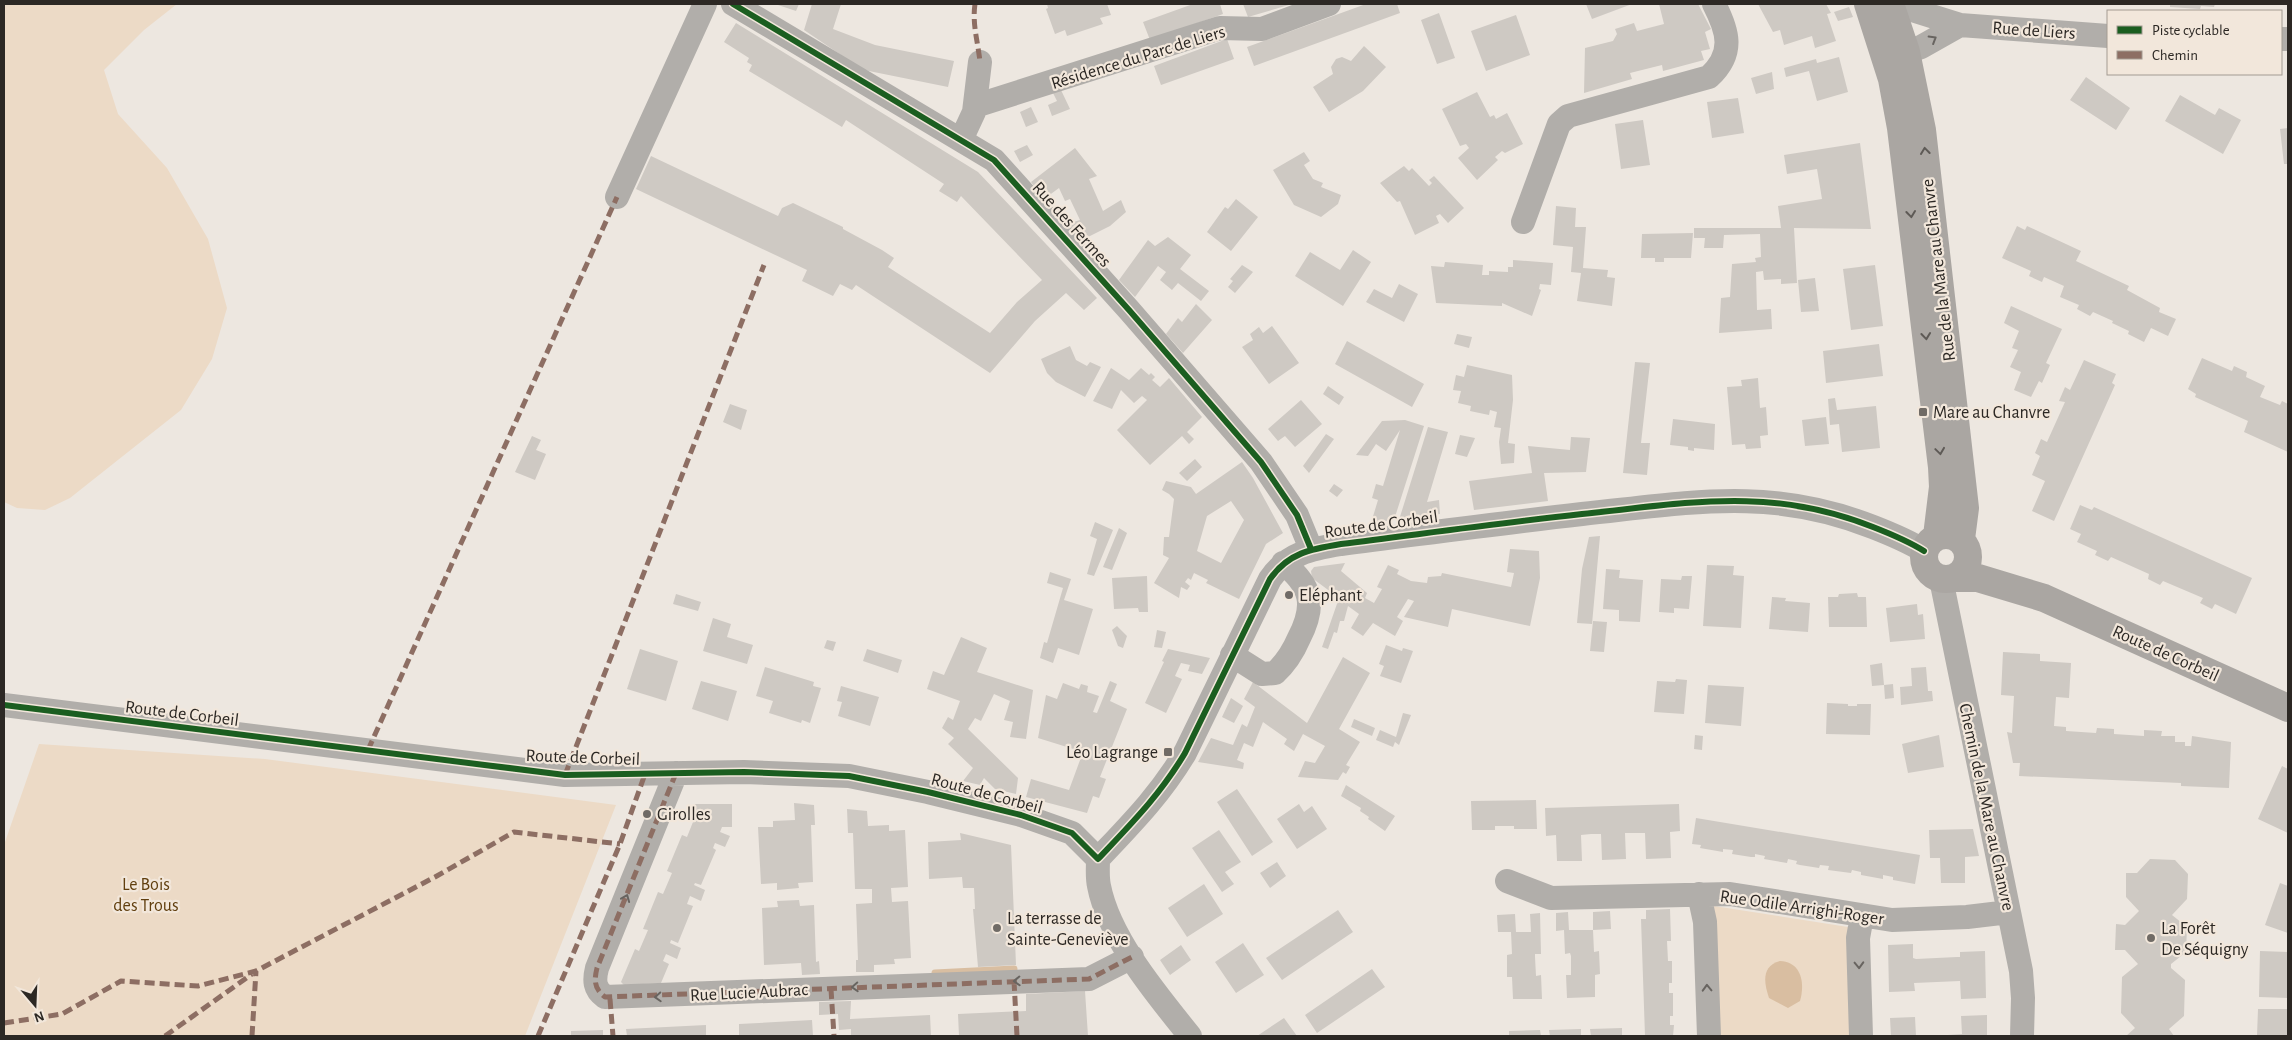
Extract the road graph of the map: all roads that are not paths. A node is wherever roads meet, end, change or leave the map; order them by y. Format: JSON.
{"nodes":[{"id":1,"x":705,"y":4,"type":"edge"},
{"id":2,"x":733,"y":4,"type":"edge"},
{"id":3,"x":1329,"y":4,"type":"edge"},
{"id":4,"x":1714,"y":4,"type":"edge"},
{"id":5,"x":1882,"y":7,"type":"edge"},
{"id":6,"x":1960,"y":25,"type":"junction"},
{"id":7,"x":2107,"y":36,"type":"edge"},
{"id":8,"x":1900,"y":52,"type":"junction"},
{"id":9,"x":980,"y":62,"type":"dead end"},
{"id":10,"x":1892,"y":79,"type":"junction"},
{"id":11,"x":975,"y":106,"type":"junction"},
{"id":12,"x":961,"y":140,"type":"junction"},
{"id":13,"x":617,"y":196,"type":"dead end"},
{"id":14,"x":1523,"y":222,"type":"dead end"},
{"id":15,"x":1311,"y":549,"type":"junction"},
{"id":16,"x":1948,"y":558,"type":"junction"},
{"id":17,"x":1283,"y":563,"type":"junction"},
{"id":18,"x":1232,"y":655,"type":"junction"},
{"id":19,"x":4,"y":705,"type":"edge"},
{"id":20,"x":2288,"y":708,"type":"edge"},
{"id":21,"x":676,"y":773,"type":"junction"},
{"id":22,"x":1098,"y":859,"type":"junction"},
{"id":23,"x":1507,"y":881,"type":"dead end"},
{"id":24,"x":1699,"y":894,"type":"junction"},
{"id":25,"x":2009,"y":912,"type":"junction"},
{"id":26,"x":1862,"y":916,"type":"junction"},
{"id":27,"x":1132,"y":957,"type":"junction"},
{"id":28,"x":1190,"y":1036,"type":"edge"},
{"id":29,"x":1709,"y":1036,"type":"edge"},
{"id":30,"x":1861,"y":1036,"type":"edge"},
{"id":31,"x":2022,"y":1036,"type":"edge"}],
"edges":[{"from":1,"to":13,"type":"street"},
{"from":2,"to":12,"type":"street","name":"Rue des Fermes"},
{"from":3,"to":11,"type":"street","name":"Résidence du Parc de Liers"},
{"from":4,"to":14,"type":"street"},
{"from":5,"to":6,"type":"street","name":"Rue de Liers"},
{"from":5,"to":8,"type":"main road","name":"Rue de la Mare au Chanvre"},
{"from":5,"to":10,"type":"main road","name":"Rue de la Mare au Chanvre"},
{"from":6,"to":7,"type":"street","name":"Rue de Liers"},
{"from":8,"to":6,"type":"street","one_way":true},
{"from":8,"to":10,"type":"main road"},
{"from":16,"to":8,"type":"main road","name":"Rue de la Mare au Chanvre","one_way":true},
{"from":9,"to":11,"type":"street"},
{"from":10,"to":16,"type":"main road","name":"Rue de la Mare au Chanvre","one_way":true},
{"from":11,"to":12,"type":"street"},
{"from":12,"to":15,"type":"street","name":"Rue des Fermes"},
{"from":15,"to":16,"type":"street","name":"Route de Corbeil"},
{"from":15,"to":17,"type":"street","name":"Route de Corbeil"},
{"from":16,"to":20,"type":"main road","name":"Route de Corbeil"},
{"from":16,"to":25,"type":"street","name":"Chemin de la Mare au Chanvre"},
{"from":17,"to":18,"type":"street","name":"Route de Corbeil"},
{"from":17,"to":18,"type":"street"},
{"from":18,"to":22,"type":"street","name":"Route de Corbeil"},
{"from":19,"to":21,"type":"street","name":"Route de Corbeil"},
{"from":21,"to":22,"type":"street","name":"Route de Corbeil"},
{"from":27,"to":21,"type":"street","name":"Rue Lucie Aubrac","one_way":true},
{"from":22,"to":27,"type":"street"},
{"from":23,"to":24,"type":"street","name":"Rue Odile Arrighi-Roger"},
{"from":24,"to":26,"type":"street","name":"Rue Odile Arrighi-Roger"},
{"from":29,"to":24,"type":"street","one_way":true},
{"from":25,"to":26,"type":"street","name":"Rue Odile Arrighi-Roger"},
{"from":25,"to":31,"type":"street","name":"Chemin de la Mare au Chanvre"},
{"from":26,"to":30,"type":"street","one_way":true},
{"from":27,"to":28,"type":"street"}]}
